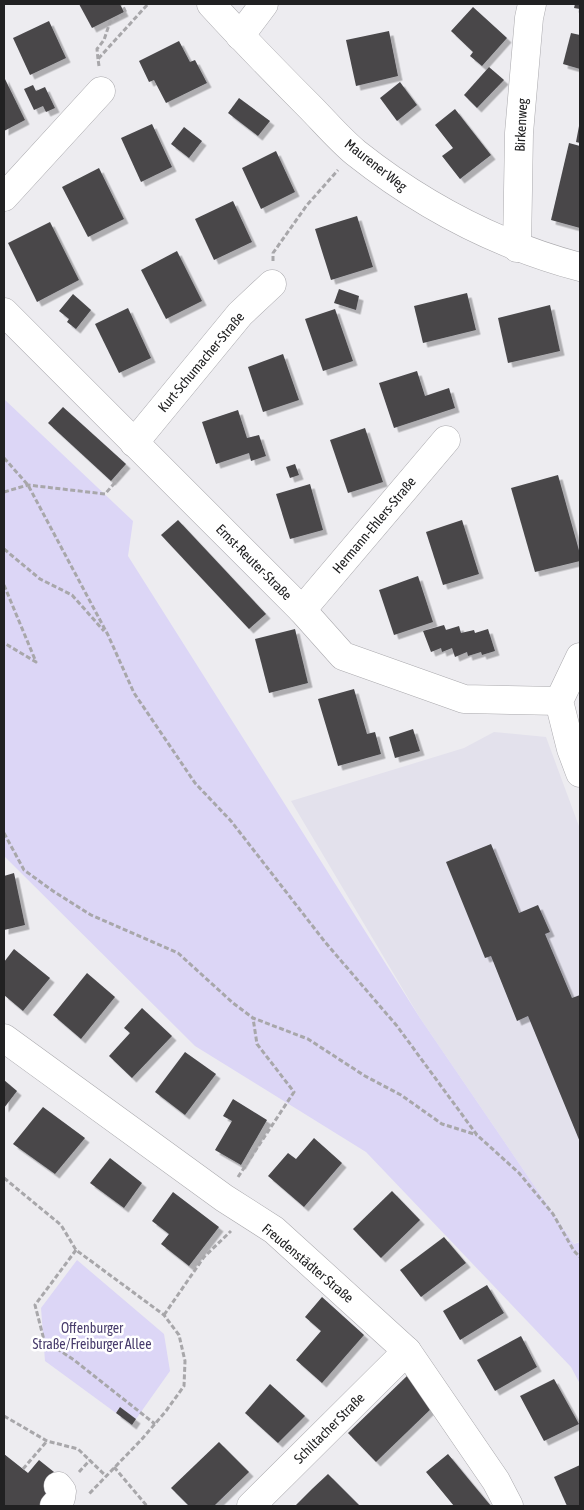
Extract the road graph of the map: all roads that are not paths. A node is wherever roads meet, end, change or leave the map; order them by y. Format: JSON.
{"nodes":[{"id":1,"x":211,"y":4,"type":"edge"},
{"id":2,"x":264,"y":4,"type":"edge"},
{"id":3,"x":532,"y":4,"type":"edge"},
{"id":4,"x":240,"y":36,"type":"junction"},
{"id":5,"x":101,"y":91,"type":"road end"},
{"id":6,"x":4,"y":197,"type":"edge"},
{"id":7,"x":517,"y":248,"type":"junction"},
{"id":8,"x":580,"y":267,"type":"edge"},
{"id":9,"x":272,"y":284,"type":"road end"},
{"id":10,"x":4,"y":312,"type":"edge"},
{"id":11,"x":446,"y":440,"type":"dead end"},
{"id":12,"x":134,"y":443,"type":"junction"},
{"id":13,"x":302,"y":610,"type":"junction"},
{"id":14,"x":580,"y":658,"type":"edge"},
{"id":15,"x":559,"y":701,"type":"junction"},
{"id":16,"x":577,"y":757,"type":"edge"},
{"id":17,"x":4,"y":1038,"type":"edge"},
{"id":18,"x":407,"y":1350,"type":"junction"},
{"id":19,"x":251,"y":1506,"type":"edge"},
{"id":20,"x":509,"y":1506,"type":"edge"}],
"edges":[{"from":1,"to":4,"type":"street","name":"Maurener Weg"},
{"from":2,"to":4,"type":"street"},
{"from":3,"to":7,"type":"street","name":"Birkenweg"},
{"from":4,"to":7,"type":"street","name":"Maurener Weg"},
{"from":5,"to":6,"type":"street"},
{"from":7,"to":8,"type":"street","name":"Maurener Weg"},
{"from":9,"to":12,"type":"street","name":"Kurt-Schumacher-Straße"},
{"from":10,"to":12,"type":"street","name":"Ernst-Reuter-Straße"},
{"from":11,"to":13,"type":"street","name":"Hermann-Ehlers-Straße"},
{"from":12,"to":13,"type":"street","name":"Ernst-Reuter-Straße"},
{"from":13,"to":15,"type":"street","name":"Ernst-Reuter-Straße"},
{"from":14,"to":15,"type":"street"},
{"from":15,"to":16,"type":"street"},
{"from":17,"to":18,"type":"street","name":"Freudenstädter Straße"},
{"from":18,"to":19,"type":"street","name":"Schiltacher Straße"},
{"from":18,"to":20,"type":"street","name":"Freudenstädter Straße"}]}
